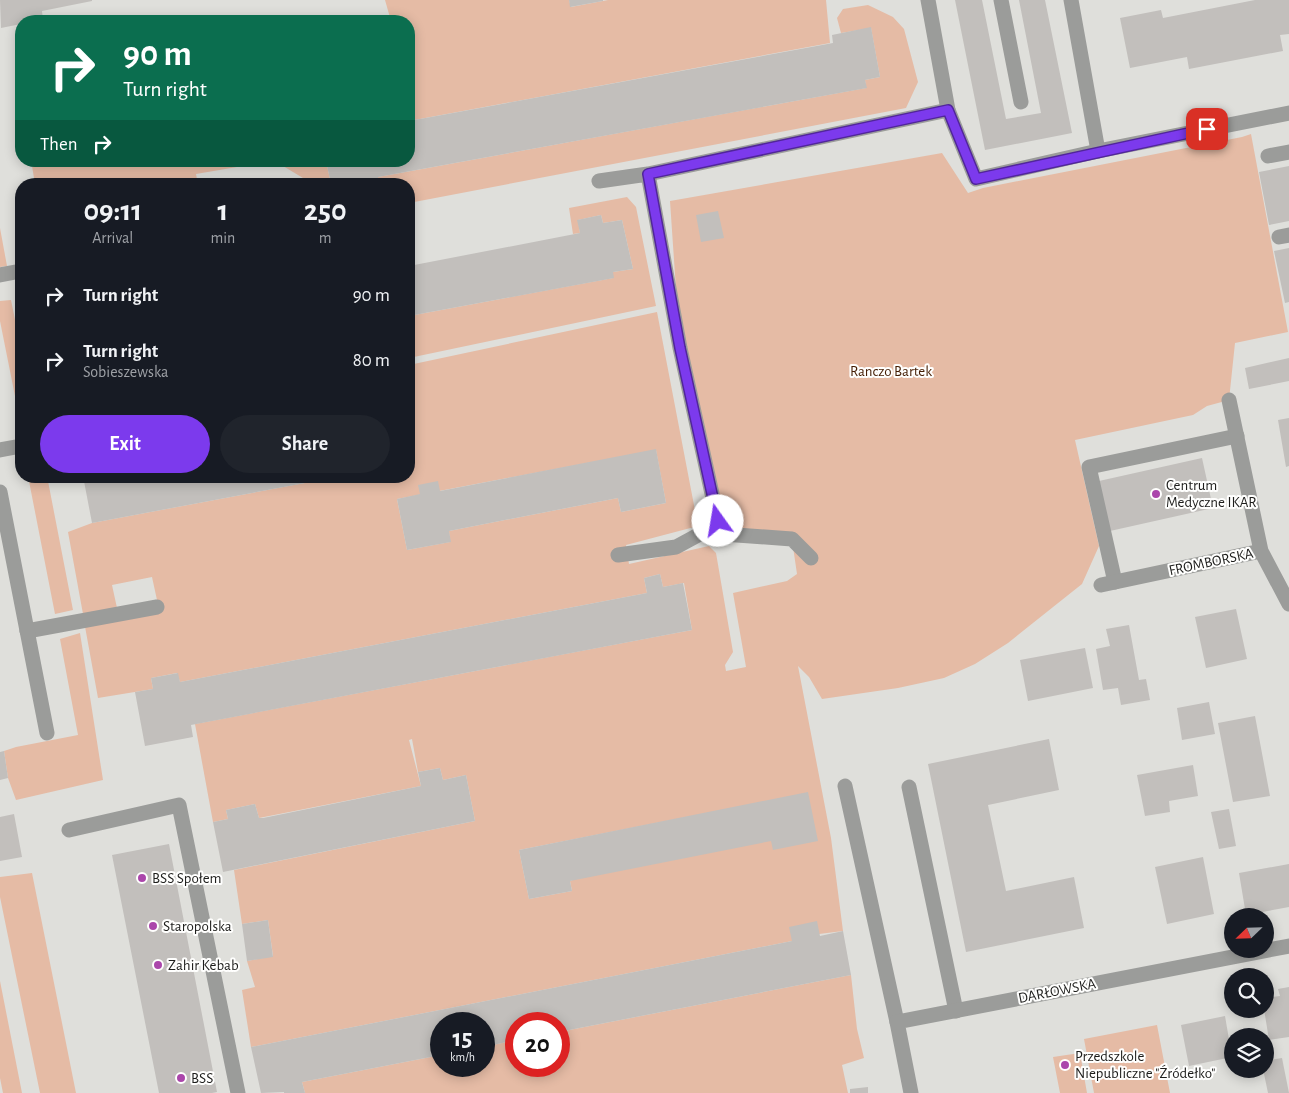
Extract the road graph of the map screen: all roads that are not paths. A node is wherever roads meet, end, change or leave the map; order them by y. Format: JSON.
{"nodes":[{"id":1,"x":928,"y":0,"type":"edge"},
{"id":2,"x":1001,"y":0,"type":"edge"},
{"id":3,"x":1071,"y":0,"type":"edge"},
{"id":4,"x":1021,"y":102,"type":"dead end"},
{"id":5,"x":948,"y":110,"type":"junction"},
{"id":6,"x":1289,"y":112,"type":"edge"},
{"id":7,"x":1098,"y":151,"type":"junction"},
{"id":8,"x":1289,"y":152,"type":"edge"},
{"id":9,"x":1268,"y":156,"type":"dead end"},
{"id":10,"x":648,"y":174,"type":"junction"},
{"id":11,"x":598,"y":182,"type":"dead end"},
{"id":12,"x":15,"y":273,"type":"edge"},
{"id":13,"x":0,"y":276,"type":"edge"},
{"id":14,"x":1229,"y":400,"type":"dead end"},
{"id":15,"x":1237,"y":436,"type":"junction"},
{"id":16,"x":15,"y":447,"type":"edge"},
{"id":17,"x":0,"y":450,"type":"edge"},
{"id":18,"x":0,"y":492,"type":"edge"},
{"id":19,"x":718,"y":521,"type":"junction"},
{"id":20,"x":1261,"y":551,"type":"junction"},
{"id":21,"x":618,"y":554,"type":"dead end"},
{"id":22,"x":810,"y":558,"type":"dead end"},
{"id":23,"x":1289,"y":604,"type":"edge"},
{"id":24,"x":157,"y":607,"type":"dead end"},
{"id":25,"x":27,"y":631,"type":"junction"},
{"id":26,"x":47,"y":733,"type":"dead end"},
{"id":27,"x":845,"y":786,"type":"dead end"},
{"id":28,"x":909,"y":788,"type":"dead end"},
{"id":29,"x":69,"y":830,"type":"dead end"},
{"id":30,"x":1289,"y":946,"type":"edge"},
{"id":31,"x":956,"y":1011,"type":"junction"},
{"id":32,"x":896,"y":1022,"type":"junction"},
{"id":33,"x":238,"y":1093,"type":"edge"},
{"id":34,"x":911,"y":1093,"type":"edge"}],
"edges":[{"from":1,"to":5,"type":"street"},
{"from":2,"to":4,"type":"street"},
{"from":3,"to":7,"type":"street"},
{"from":5,"to":7,"type":"street"},
{"from":5,"to":10,"type":"street"},
{"from":6,"to":7,"type":"street"},
{"from":8,"to":9,"type":"street"},
{"from":10,"to":11,"type":"street"},
{"from":10,"to":19,"type":"street"},
{"from":12,"to":13,"type":"street"},
{"from":14,"to":15,"type":"street"},
{"from":15,"to":20,"type":"street"},
{"from":15,"to":20,"type":"street","name":"FROMBORSKA"},
{"from":16,"to":17,"type":"street"},
{"from":18,"to":25,"type":"street"},
{"from":19,"to":21,"type":"street"},
{"from":19,"to":22,"type":"street"},
{"from":20,"to":23,"type":"street","name":"FROMBORSKA"},
{"from":24,"to":25,"type":"street"},
{"from":25,"to":26,"type":"street"},
{"from":27,"to":32,"type":"street"},
{"from":28,"to":31,"type":"street"},
{"from":29,"to":33,"type":"street"},
{"from":30,"to":31,"type":"street","name":"DARŁOWSKA"},
{"from":31,"to":32,"type":"street","name":"DARŁOWSKA"},
{"from":32,"to":34,"type":"street"}]}
